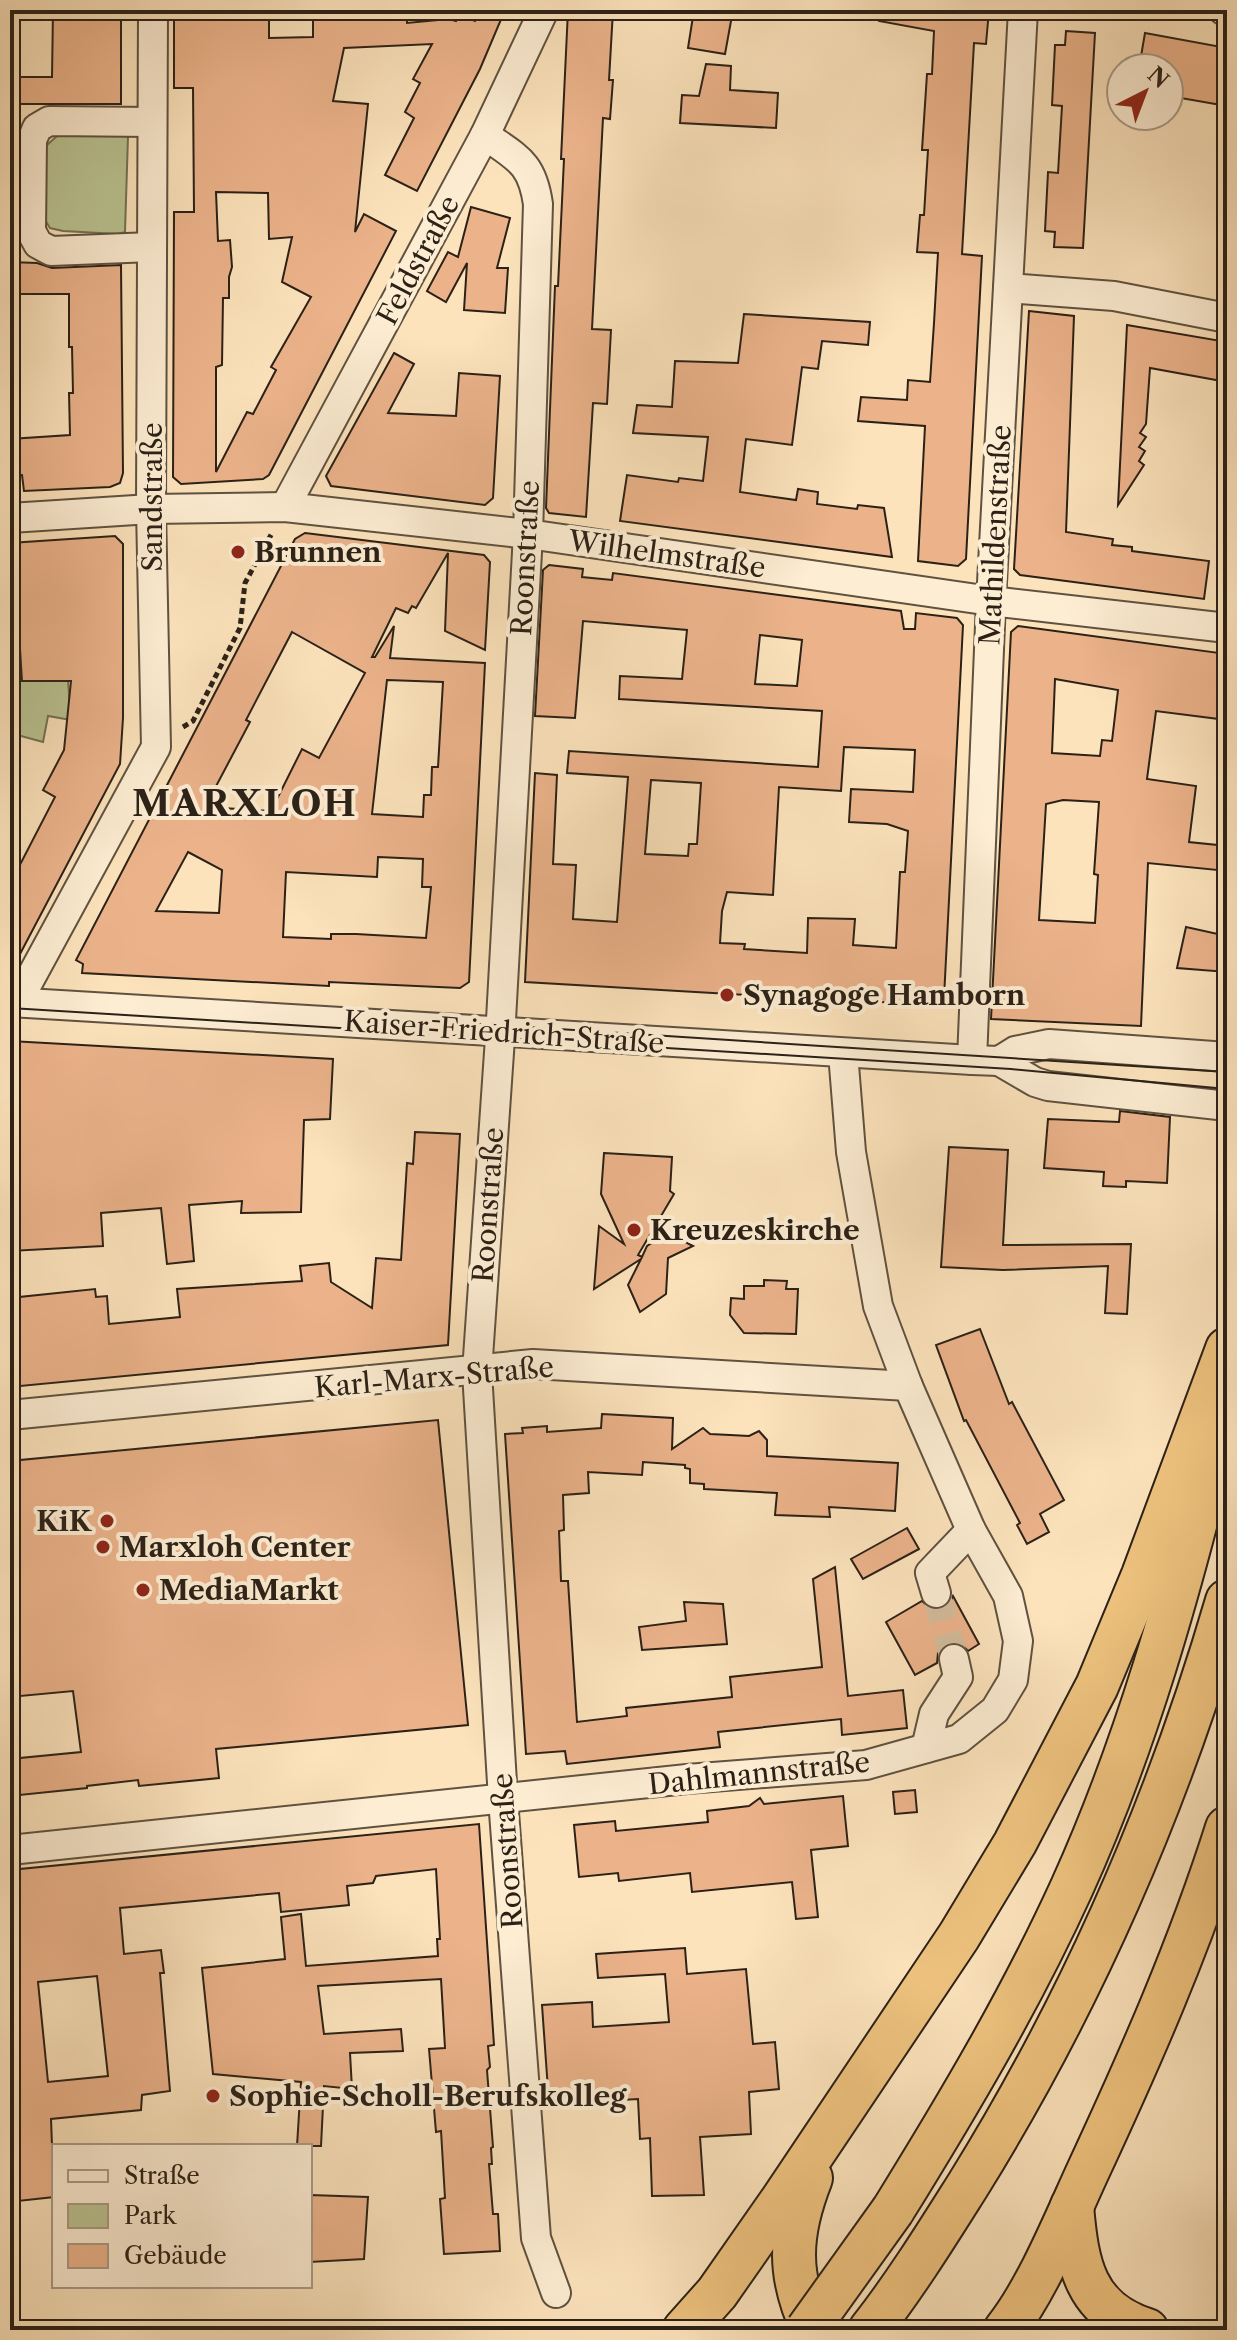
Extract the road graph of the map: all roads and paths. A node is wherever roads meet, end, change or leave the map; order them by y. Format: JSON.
{"nodes":[{"id":1,"x":153,"y":10,"type":"edge"},
{"id":2,"x":544,"y":10,"type":"edge"},
{"id":3,"x":1023,"y":10,"type":"edge"},
{"id":4,"x":152,"y":122,"type":"junction"},
{"id":5,"x":485,"y":135,"type":"junction"},
{"id":6,"x":152,"y":247,"type":"junction"},
{"id":7,"x":1008,"y":288,"type":"junction"},
{"id":8,"x":1227,"y":318,"type":"edge"},
{"id":9,"x":285,"y":507,"type":"junction"},
{"id":10,"x":151,"y":509,"type":"junction"},
{"id":11,"x":10,"y":518,"type":"edge"},
{"id":12,"x":528,"y":534,"type":"junction"},
{"id":13,"x":991,"y":601,"type":"junction"},
{"id":14,"x":1227,"y":628,"type":"edge"},
{"id":15,"x":156,"y":747,"type":"junction"},
{"id":16,"x":14,"y":1002,"type":"edge"},
{"id":17,"x":500,"y":1032,"type":"junction"},
{"id":18,"x":843,"y":1053,"type":"junction"},
{"id":19,"x":1227,"y":1057,"type":"edge"},
{"id":20,"x":985,"y":1060,"type":"junction"},
{"id":21,"x":1227,"y":1106,"type":"edge"},
{"id":22,"x":1227,"y":1349,"type":"edge"},
{"id":23,"x":477,"y":1372,"type":"junction"},
{"id":24,"x":908,"y":1386,"type":"junction"},
{"id":25,"x":1227,"y":1391,"type":"edge"},
{"id":26,"x":10,"y":1415,"type":"edge"},
{"id":27,"x":971,"y":1530,"type":"junction"},
{"id":28,"x":936,"y":1593,"type":"tunnel mouth"},
{"id":29,"x":1227,"y":1601,"type":"edge"},
{"id":30,"x":954,"y":1659,"type":"tunnel mouth"},
{"id":31,"x":926,"y":1748,"type":"junction"},
{"id":32,"x":503,"y":1799,"type":"junction"},
{"id":33,"x":1227,"y":1828,"type":"edge"},
{"id":34,"x":10,"y":1850,"type":"edge"},
{"id":35,"x":832,"y":2125,"type":"junction"},
{"id":36,"x":1072,"y":2206,"type":"junction"},
{"id":37,"x":556,"y":2293,"type":"dead end"},
{"id":38,"x":684,"y":2330,"type":"edge"},
{"id":39,"x":810,"y":2330,"type":"edge"},
{"id":40,"x":870,"y":2330,"type":"edge"},
{"id":41,"x":1005,"y":2330,"type":"edge"},
{"id":42,"x":1147,"y":2330,"type":"edge"}],
"edges":[{"from":1,"to":4,"type":"street","name":"Sandstraße"},
{"from":2,"to":5,"type":"street","name":"Feldstraße"},
{"from":3,"to":7,"type":"street","name":"Mathildenstraße"},
{"from":4,"to":6,"type":"street","name":"Sandstraße"},
{"from":4,"to":6,"type":"street"},
{"from":5,"to":9,"type":"street","name":"Feldstraße"},
{"from":5,"to":12,"type":"street","name":"Roonstraße"},
{"from":6,"to":10,"type":"street","name":"Sandstraße"},
{"from":7,"to":8,"type":"street"},
{"from":7,"to":13,"type":"street","name":"Mathildenstraße"},
{"from":9,"to":10,"type":"street","name":"Wilhelmstraße"},
{"from":9,"to":12,"type":"street","name":"Wilhelmstraße"},
{"from":9,"to":15,"type":"path"},
{"from":10,"to":11,"type":"street","name":"Wilhelmstraße"},
{"from":10,"to":15,"type":"street","name":"Sandstraße"},
{"from":12,"to":13,"type":"street","name":"Wilhelmstraße"},
{"from":12,"to":17,"type":"street","name":"Roonstraße"},
{"from":13,"to":14,"type":"street","name":"Wilhelmstraße"},
{"from":13,"to":20,"type":"street","name":"Mathildenstraße"},
{"from":15,"to":16,"type":"street"},
{"from":16,"to":17,"type":"street","name":"Kaiser-Friedrich-Straße"},
{"from":17,"to":18,"type":"street","name":"Kaiser-Friedrich-Straße"},
{"from":17,"to":23,"type":"street","name":"Roonstraße"},
{"from":18,"to":20,"type":"street","name":"Kaiser-Friedrich-Straße"},
{"from":18,"to":24,"type":"street","name":"Dahlmannstraße"},
{"from":19,"to":20,"type":"street","name":"Kaiser-Friedrich-Straße"},
{"from":20,"to":21,"type":"street","name":"Kaiser-Friedrich-Straße"},
{"from":22,"to":35,"type":"highway"},
{"from":23,"to":24,"type":"street","name":"Karl-Marx-Straße"},
{"from":23,"to":26,"type":"street","name":"Karl-Marx-Straße"},
{"from":23,"to":32,"type":"street","name":"Roonstraße"},
{"from":24,"to":27,"type":"street","name":"Dahlmannstraße"},
{"from":25,"to":39,"type":"highway","bridge":true},
{"from":27,"to":28,"type":"street"},
{"from":27,"to":31,"type":"street","name":"Dahlmannstraße"},
{"from":29,"to":40,"type":"highway"},
{"from":30,"to":31,"type":"street"},
{"from":31,"to":32,"type":"street","name":"Dahlmannstraße"},
{"from":32,"to":34,"type":"street","name":"Dahlmannstraße"},
{"from":32,"to":37,"type":"street","name":"Roonstraße"},
{"from":33,"to":36,"type":"highway"},
{"from":35,"to":38,"type":"highway"},
{"from":35,"to":39,"type":"highway"},
{"from":36,"to":41,"type":"highway"},
{"from":36,"to":42,"type":"highway"}]}
